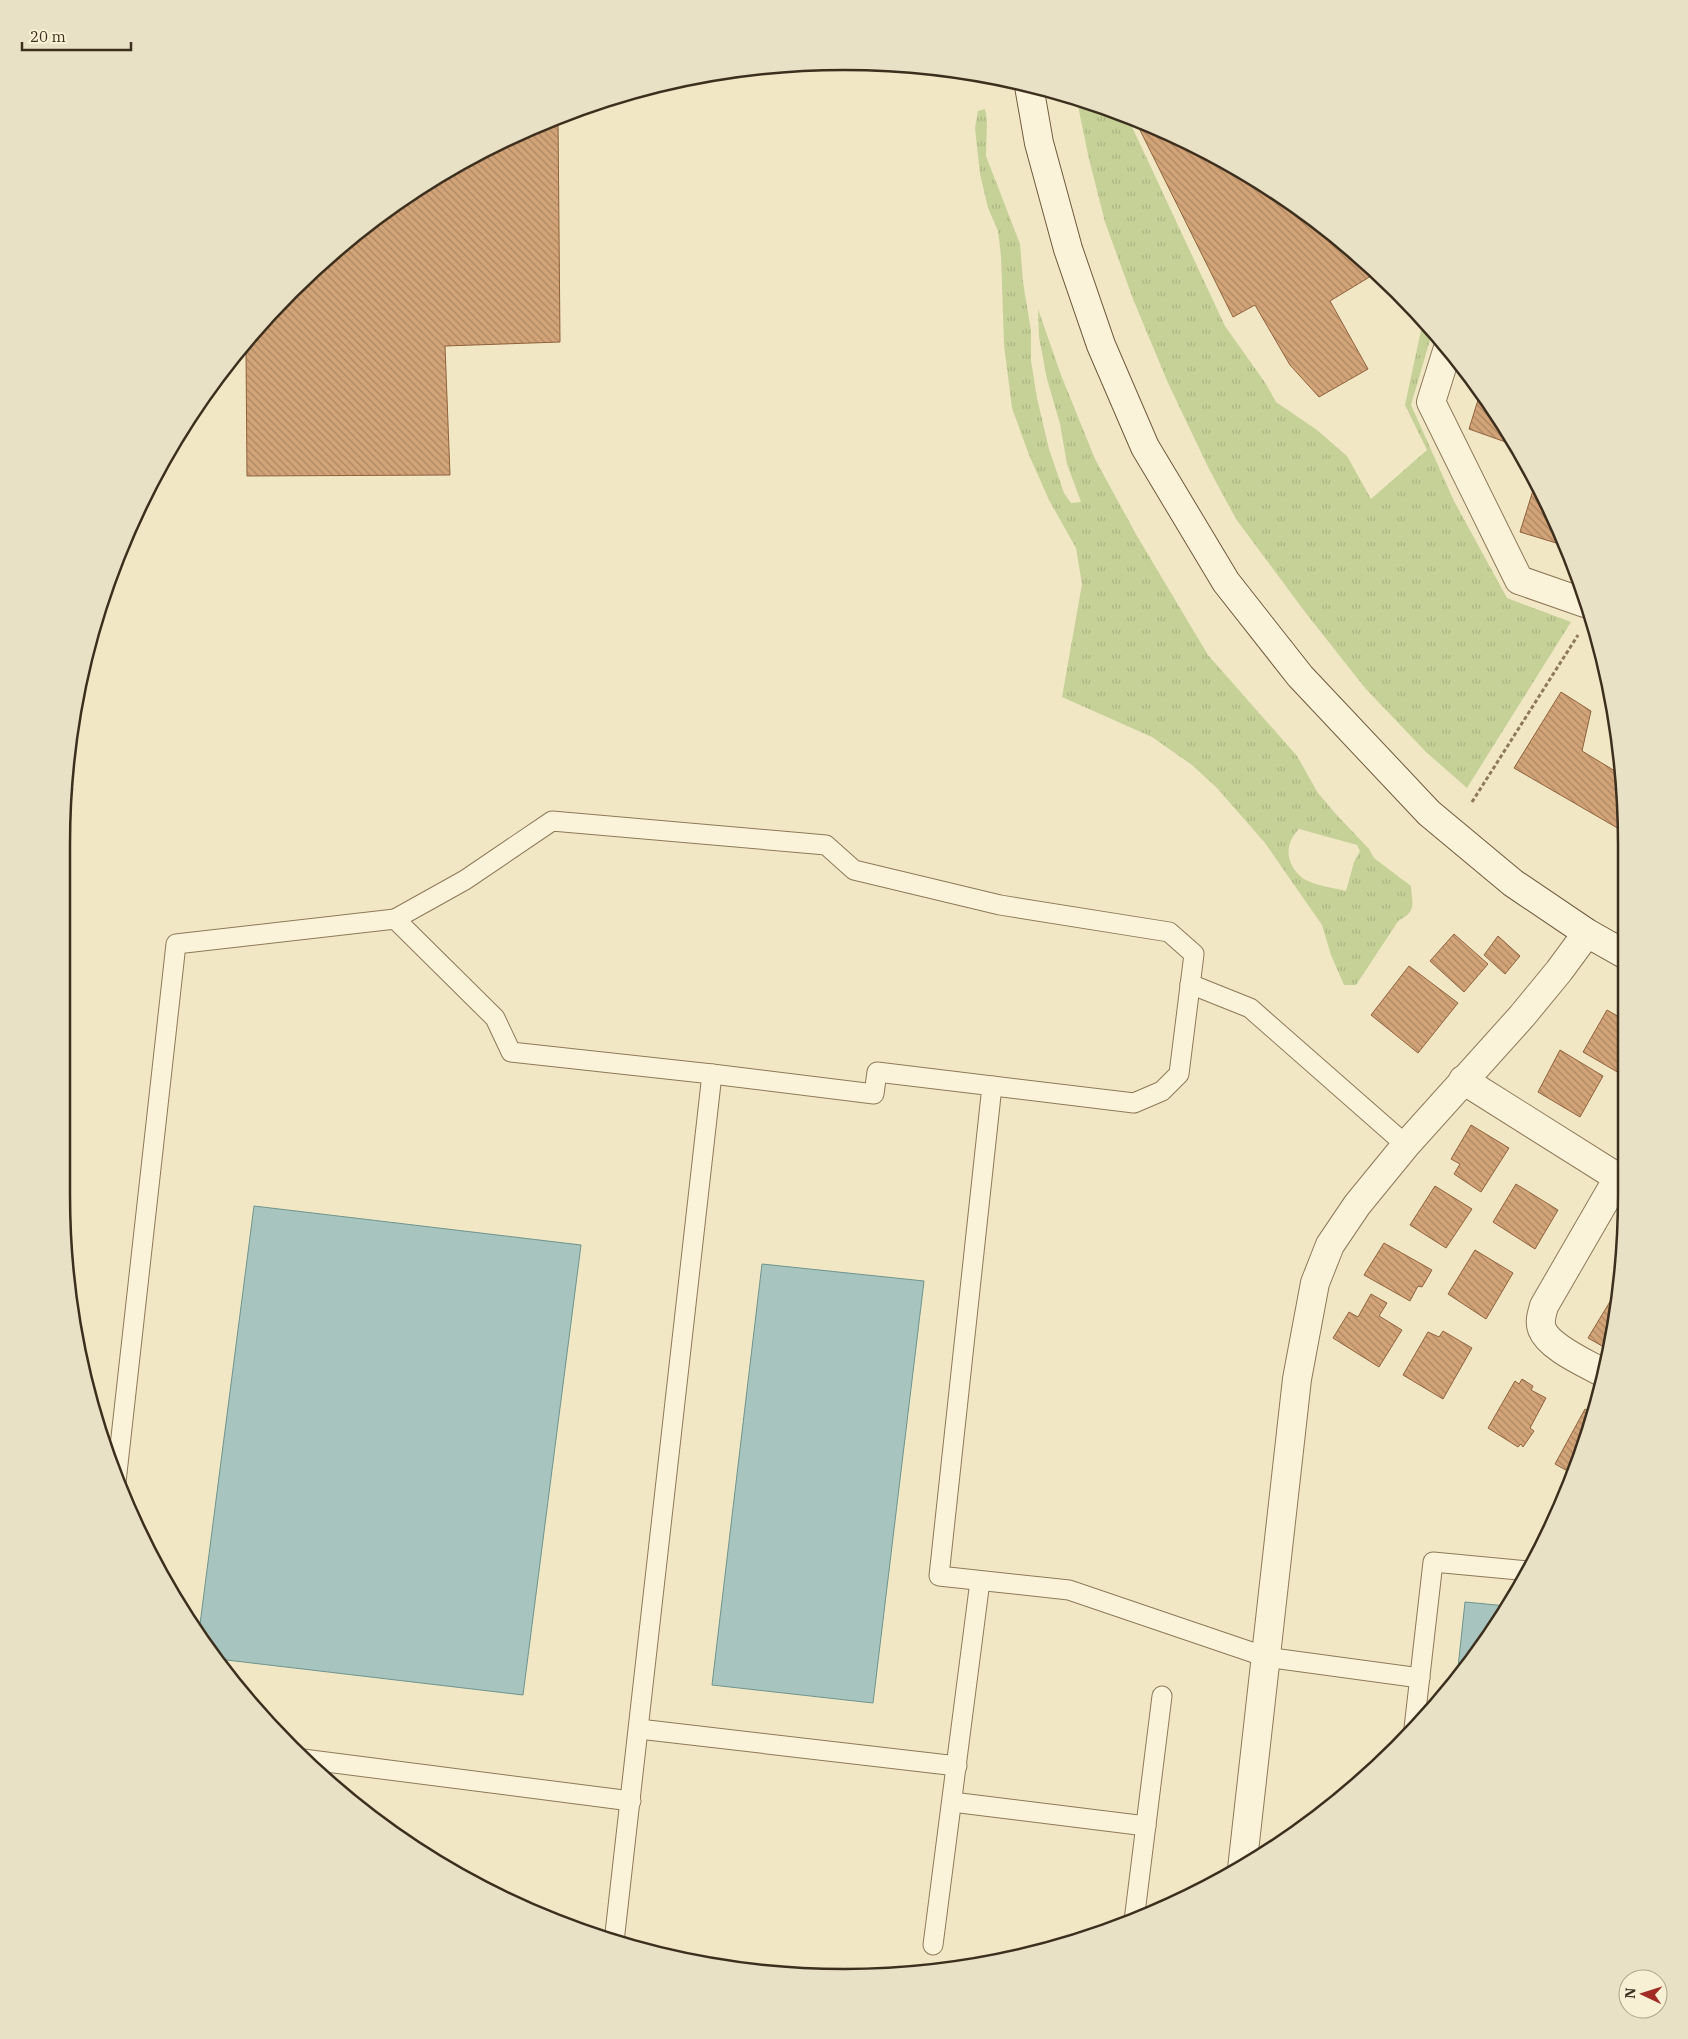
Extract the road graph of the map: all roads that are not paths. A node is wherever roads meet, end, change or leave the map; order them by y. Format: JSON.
{"nodes":[{"id":1,"x":1030,"y":93,"type":"edge"},
{"id":2,"x":1445,"y":357,"type":"edge"},
{"id":3,"x":1579,"y":601,"type":"edge"},
{"id":4,"x":395,"y":920,"type":"junction"},
{"id":5,"x":1587,"y":932,"type":"junction"},
{"id":6,"x":1618,"y":950,"type":"edge"},
{"id":7,"x":1190,"y":984,"type":"junction"},
{"id":8,"x":712,"y":1074,"type":"junction"},
{"id":9,"x":1463,"y":1080,"type":"junction"},
{"id":10,"x":992,"y":1086,"type":"junction"},
{"id":11,"x":1406,"y":1145,"type":"junction"},
{"id":12,"x":1618,"y":1177,"type":"edge"},
{"id":13,"x":1618,"y":1186,"type":"edge"},
{"id":14,"x":1598,"y":1370,"type":"edge"},
{"id":15,"x":118,"y":1463,"type":"edge"},
{"id":16,"x":1520,"y":1570,"type":"edge"},
{"id":17,"x":980,"y":1581,"type":"junction"},
{"id":18,"x":1266,"y":1657,"type":"junction"},
{"id":19,"x":1420,"y":1678,"type":"junction"},
{"id":20,"x":1162,"y":1696,"type":"dead end"},
{"id":21,"x":1415,"y":1716,"type":"edge"},
{"id":22,"x":639,"y":1729,"type":"junction"},
{"id":23,"x":317,"y":1761,"type":"edge"},
{"id":24,"x":957,"y":1766,"type":"junction"},
{"id":25,"x":631,"y":1801,"type":"junction"},
{"id":26,"x":952,"y":1802,"type":"junction"},
{"id":27,"x":1146,"y":1826,"type":"junction"},
{"id":28,"x":1243,"y":1858,"type":"edge"},
{"id":29,"x":1135,"y":1912,"type":"edge"},
{"id":30,"x":615,"y":1934,"type":"edge"},
{"id":31,"x":933,"y":1945,"type":"dead end"}],
"edges":[{"from":1,"to":5,"type":"street"},
{"from":2,"to":3,"type":"street"},
{"from":4,"to":7,"type":"lane"},
{"from":4,"to":8,"type":"lane"},
{"from":4,"to":15,"type":"lane"},
{"from":5,"to":6,"type":"street"},
{"from":5,"to":9,"type":"street"},
{"from":7,"to":10,"type":"lane"},
{"from":7,"to":11,"type":"lane"},
{"from":8,"to":10,"type":"lane"},
{"from":8,"to":22,"type":"lane"},
{"from":9,"to":11,"type":"street"},
{"from":9,"to":12,"type":"street"},
{"from":10,"to":17,"type":"lane"},
{"from":11,"to":18,"type":"street"},
{"from":13,"to":14,"type":"street"},
{"from":16,"to":19,"type":"lane"},
{"from":17,"to":18,"type":"lane"},
{"from":17,"to":24,"type":"lane"},
{"from":18,"to":19,"type":"lane"},
{"from":18,"to":28,"type":"street"},
{"from":19,"to":21,"type":"lane"},
{"from":20,"to":27,"type":"lane"},
{"from":22,"to":24,"type":"lane"},
{"from":22,"to":25,"type":"lane"},
{"from":23,"to":25,"type":"lane"},
{"from":24,"to":26,"type":"lane"},
{"from":25,"to":30,"type":"lane"},
{"from":26,"to":27,"type":"lane"},
{"from":26,"to":31,"type":"lane"},
{"from":27,"to":29,"type":"lane"}]}
